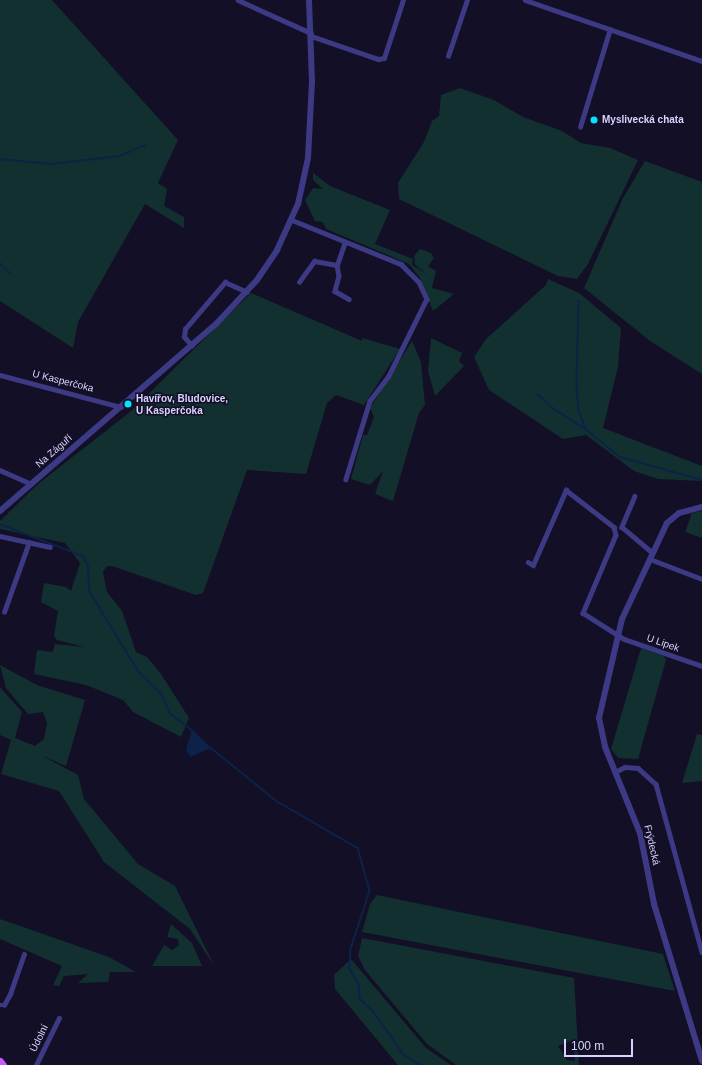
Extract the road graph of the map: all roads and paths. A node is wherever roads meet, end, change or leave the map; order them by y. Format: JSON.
{"nodes":[{"id":1,"x":238,"y":0,"type":"edge"},
{"id":2,"x":309,"y":0,"type":"edge"},
{"id":3,"x":403,"y":0,"type":"edge"},
{"id":4,"x":467,"y":0,"type":"edge"},
{"id":5,"x":525,"y":0,"type":"edge"},
{"id":6,"x":610,"y":29,"type":"junction"},
{"id":7,"x":311,"y":34,"type":"junction"},
{"id":8,"x":448,"y":56,"type":"dead end"},
{"id":9,"x":702,"y":61,"type":"edge"},
{"id":10,"x":580,"y":127,"type":"dead end"},
{"id":11,"x":292,"y":220,"type":"junction"},
{"id":12,"x":345,"y":242,"type":"junction"},
{"id":13,"x":337,"y":265,"type":"junction"},
{"id":14,"x":299,"y":282,"type":"dead end"},
{"id":15,"x":247,"y":292,"type":"junction"},
{"id":16,"x":349,"y":299,"type":"dead end"},
{"id":17,"x":192,"y":346,"type":"junction"},
{"id":18,"x":0,"y":375,"type":"edge"},
{"id":19,"x":121,"y":407,"type":"junction"},
{"id":20,"x":0,"y":470,"type":"edge"},
{"id":21,"x":346,"y":479,"type":"dead end"},
{"id":22,"x":31,"y":484,"type":"junction"},
{"id":23,"x":635,"y":496,"type":"dead end"},
{"id":24,"x":702,"y":507,"type":"edge"},
{"id":25,"x":0,"y":511,"type":"edge"},
{"id":26,"x":0,"y":536,"type":"edge"},
{"id":27,"x":29,"y":542,"type":"junction"},
{"id":28,"x":50,"y":547,"type":"dead end"},
{"id":29,"x":653,"y":553,"type":"junction"},
{"id":30,"x":650,"y":559,"type":"junction"},
{"id":31,"x":532,"y":565,"type":"dead end"},
{"id":32,"x":702,"y":579,"type":"edge"},
{"id":33,"x":4,"y":612,"type":"dead end"},
{"id":34,"x":618,"y":636,"type":"junction"},
{"id":35,"x":702,"y":666,"type":"edge"},
{"id":36,"x":615,"y":772,"type":"junction"},
{"id":37,"x":702,"y":952,"type":"edge"},
{"id":38,"x":24,"y":954,"type":"dead end"},
{"id":39,"x":0,"y":1005,"type":"edge"},
{"id":40,"x":59,"y":1018,"type":"dead end"},
{"id":41,"x":0,"y":1061,"type":"edge"},
{"id":42,"x":702,"y":1061,"type":"edge"},
{"id":43,"x":3,"y":1065,"type":"edge"},
{"id":44,"x":36,"y":1065,"type":"edge"}],
"edges":[{"from":1,"to":7,"type":"street"},
{"from":2,"to":7,"type":"street","name":"Na Záguří"},
{"from":3,"to":7,"type":"street"},
{"from":4,"to":8,"type":"street"},
{"from":5,"to":6,"type":"street"},
{"from":6,"to":9,"type":"street"},
{"from":6,"to":10,"type":"street"},
{"from":7,"to":11,"type":"street","name":"Na Záguří"},
{"from":11,"to":12,"type":"street"},
{"from":11,"to":15,"type":"street","name":"Na Záguří"},
{"from":12,"to":13,"type":"street"},
{"from":12,"to":21,"type":"street"},
{"from":13,"to":14,"type":"street"},
{"from":13,"to":16,"type":"street"},
{"from":15,"to":17,"type":"street","name":"Na Záguří"},
{"from":15,"to":17,"type":"street"},
{"from":17,"to":19,"type":"street","name":"Na Záguří"},
{"from":18,"to":19,"type":"street","name":"U Kasperčoka"},
{"from":19,"to":22,"type":"street","name":"Na Záguří"},
{"from":20,"to":22,"type":"street"},
{"from":22,"to":25,"type":"street","name":"Na Záguří"},
{"from":23,"to":29,"type":"street"},
{"from":24,"to":29,"type":"street","name":"Frýdecká"},
{"from":26,"to":27,"type":"street"},
{"from":27,"to":28,"type":"street"},
{"from":27,"to":33,"type":"street"},
{"from":29,"to":30,"type":"street","name":"Frýdecká"},
{"from":30,"to":32,"type":"street"},
{"from":30,"to":34,"type":"street","name":"Frýdecká"},
{"from":31,"to":34,"type":"street","name":"U Lipek"},
{"from":34,"to":35,"type":"street","name":"U Lipek"},
{"from":34,"to":36,"type":"street","name":"Frýdecká"},
{"from":36,"to":37,"type":"street"},
{"from":36,"to":42,"type":"street","name":"Frýdecká"},
{"from":38,"to":39,"type":"street"},
{"from":40,"to":44,"type":"street","name":"Údolní"},
{"from":41,"to":43,"type":"main road"}]}
